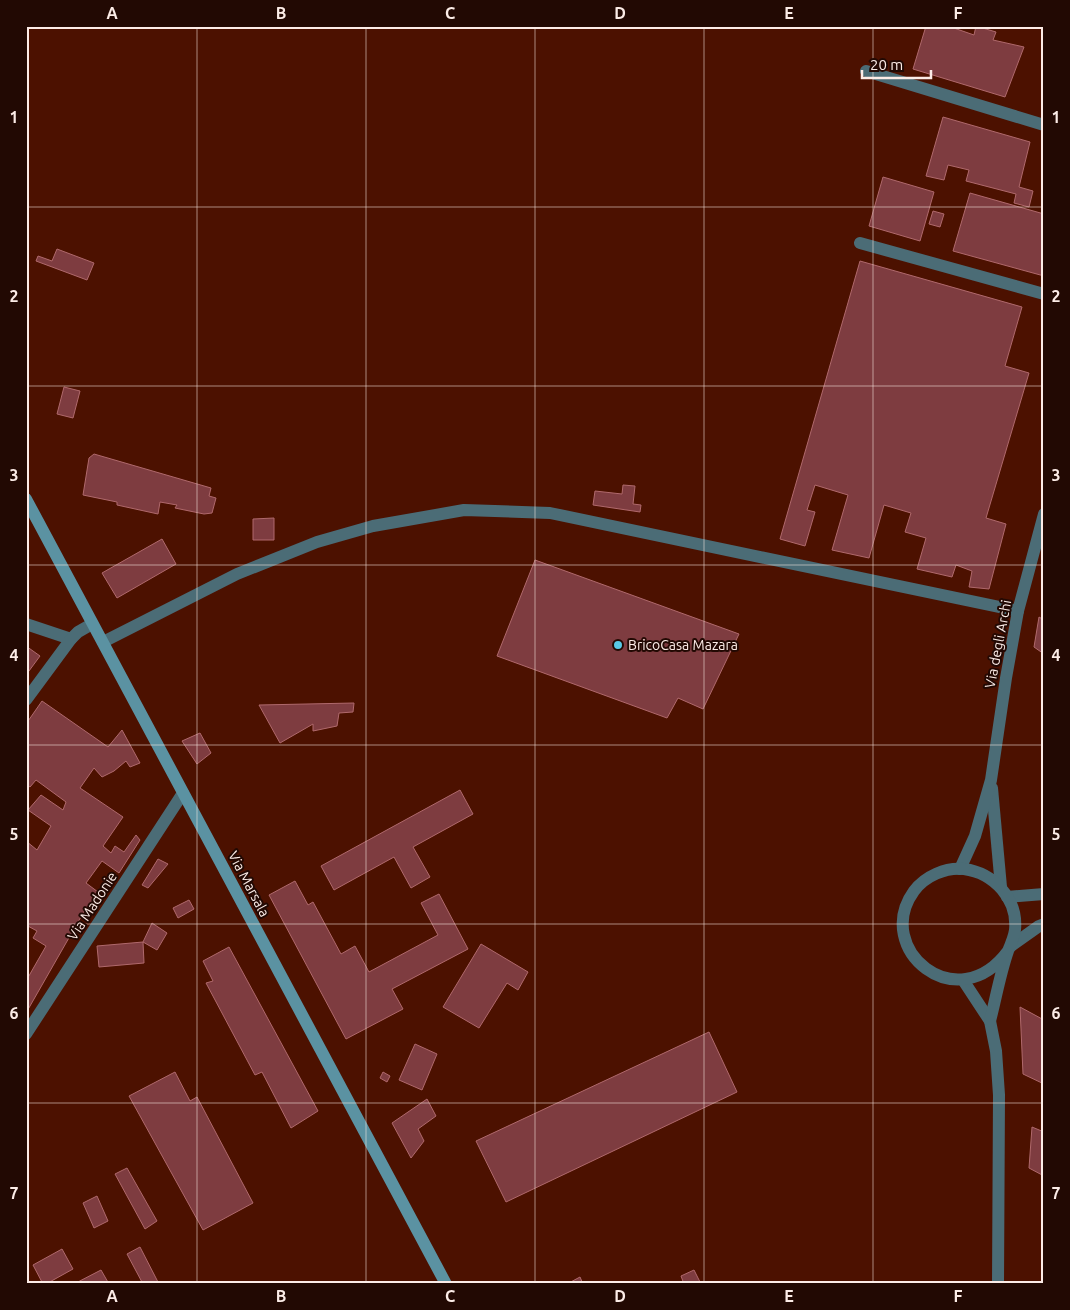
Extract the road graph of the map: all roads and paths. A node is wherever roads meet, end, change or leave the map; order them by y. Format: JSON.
{"nodes":[{"id":1,"x":866,"y":71,"type":"dead end"},
{"id":2,"x":1044,"y":125,"type":"edge"},
{"id":3,"x":860,"y":243,"type":"dead end"},
{"id":4,"x":1044,"y":294,"type":"edge"},
{"id":5,"x":26,"y":499,"type":"edge"},
{"id":6,"x":1044,"y":514,"type":"edge"},
{"id":7,"x":1018,"y":612,"type":"junction"},
{"id":8,"x":26,"y":624,"type":"edge"},
{"id":9,"x":92,"y":624,"type":"junction"},
{"id":10,"x":71,"y":639,"type":"junction"},
{"id":11,"x":103,"y":642,"type":"junction"},
{"id":12,"x":26,"y":700,"type":"edge"},
{"id":13,"x":991,"y":780,"type":"junction"},
{"id":14,"x":183,"y":793,"type":"junction"},
{"id":15,"x":960,"y":868,"type":"junction"},
{"id":16,"x":1004,"y":892,"type":"junction"},
{"id":17,"x":1044,"y":894,"type":"edge"},
{"id":18,"x":1044,"y":924,"type":"edge"},
{"id":19,"x":1009,"y":948,"type":"junction"},
{"id":20,"x":963,"y":980,"type":"junction"},
{"id":21,"x":990,"y":1021,"type":"junction"},
{"id":22,"x":26,"y":1034,"type":"edge"},
{"id":23,"x":446,"y":1284,"type":"edge"},
{"id":24,"x":998,"y":1284,"type":"edge"}],
"edges":[{"from":1,"to":2,"type":"street"},
{"from":3,"to":4,"type":"street"},
{"from":5,"to":9,"type":"main road","name":"Via Marsala"},
{"from":6,"to":7,"type":"street","name":"Via degli Archi"},
{"from":7,"to":11,"type":"street"},
{"from":7,"to":13,"type":"street","name":"Via degli Archi"},
{"from":8,"to":10,"type":"street"},
{"from":9,"to":10,"type":"street"},
{"from":9,"to":11,"type":"main road","name":"Via Marsala"},
{"from":10,"to":12,"type":"street"},
{"from":11,"to":14,"type":"main road","name":"Via Marsala"},
{"from":13,"to":15,"type":"street","name":"Via degli Archi"},
{"from":13,"to":16,"type":"street","name":"Via degli Archi"},
{"from":14,"to":22,"type":"street","name":"Via Madonie"},
{"from":14,"to":23,"type":"main road","name":"Via Marsala"},
{"from":15,"to":16,"type":"street"},
{"from":15,"to":20,"type":"street"},
{"from":16,"to":17,"type":"street"},
{"from":16,"to":19,"type":"street"},
{"from":18,"to":19,"type":"street"},
{"from":19,"to":20,"type":"street"},
{"from":19,"to":21,"type":"street"},
{"from":20,"to":21,"type":"street"},
{"from":21,"to":24,"type":"street"}]}
